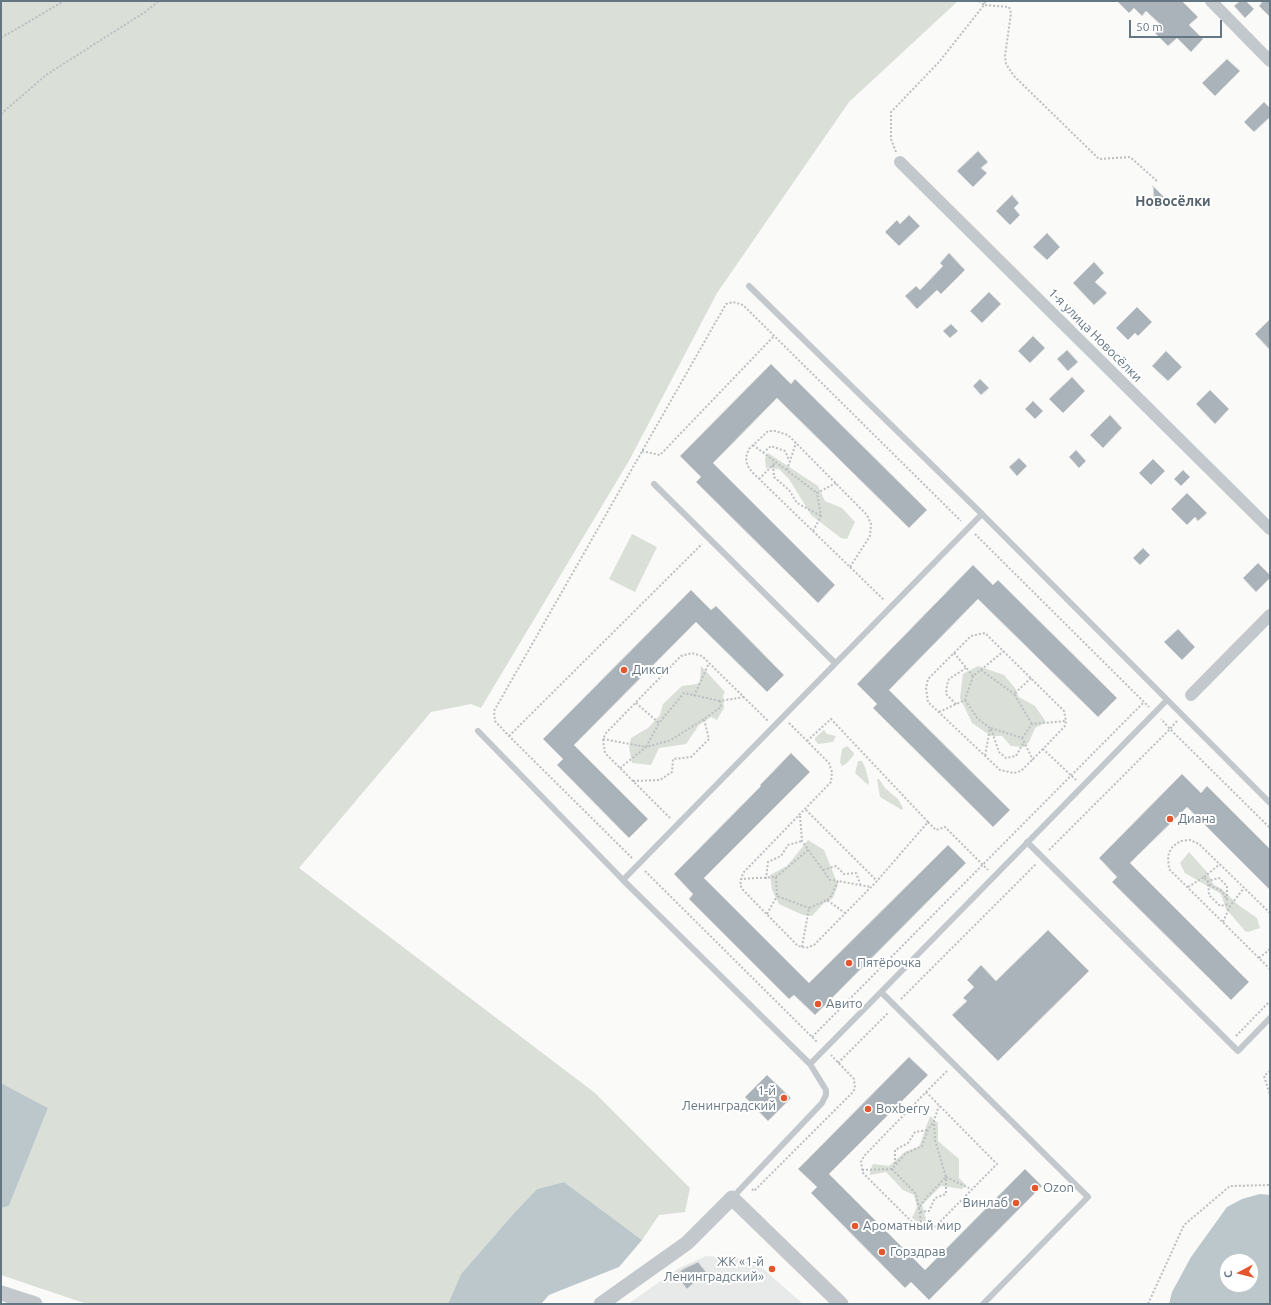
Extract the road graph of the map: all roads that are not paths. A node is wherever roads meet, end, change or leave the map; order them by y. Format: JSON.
{"nodes":[{"id":1,"x":1211,"y":1,"type":"edge"},
{"id":2,"x":1270,"y":61,"type":"edge"},
{"id":3,"x":900,"y":162,"type":"road end"},
{"id":4,"x":749,"y":286,"type":"dead end"},
{"id":5,"x":654,"y":484,"type":"dead end"},
{"id":6,"x":982,"y":514,"type":"junction"},
{"id":7,"x":1270,"y":529,"type":"edge"},
{"id":8,"x":1270,"y":615,"type":"edge"},
{"id":9,"x":835,"y":663,"type":"junction"},
{"id":10,"x":1191,"y":695,"type":"dead end"},
{"id":11,"x":1166,"y":700,"type":"junction"},
{"id":12,"x":478,"y":731,"type":"dead end"},
{"id":13,"x":1270,"y":803,"type":"edge"},
{"id":14,"x":1028,"y":842,"type":"junction"},
{"id":15,"x":623,"y":880,"type":"junction"},
{"id":16,"x":881,"y":992,"type":"junction"},
{"id":17,"x":1270,"y":1018,"type":"edge"},
{"id":18,"x":810,"y":1064,"type":"junction"},
{"id":19,"x":732,"y":1198,"type":"junction"},
{"id":20,"x":1,"y":1293,"type":"edge"},
{"id":21,"x":35,"y":1304,"type":"edge"},
{"id":22,"x":601,"y":1304,"type":"edge"},
{"id":23,"x":841,"y":1304,"type":"edge"},
{"id":24,"x":983,"y":1304,"type":"edge"}],
"edges":[{"from":1,"to":2,"type":"street"},
{"from":3,"to":7,"type":"street","name":"1-я улица Новосёлки"},
{"from":4,"to":6,"type":"lane"},
{"from":5,"to":9,"type":"lane"},
{"from":6,"to":9,"type":"lane"},
{"from":6,"to":11,"type":"lane"},
{"from":8,"to":10,"type":"street"},
{"from":9,"to":15,"type":"lane"},
{"from":11,"to":13,"type":"lane"},
{"from":11,"to":14,"type":"lane"},
{"from":12,"to":15,"type":"lane"},
{"from":14,"to":16,"type":"lane"},
{"from":14,"to":17,"type":"lane"},
{"from":15,"to":18,"type":"lane"},
{"from":16,"to":18,"type":"lane"},
{"from":16,"to":24,"type":"lane"},
{"from":18,"to":19,"type":"lane"},
{"from":19,"to":22,"type":"street"},
{"from":19,"to":23,"type":"street"},
{"from":20,"to":21,"type":"street"}]}
